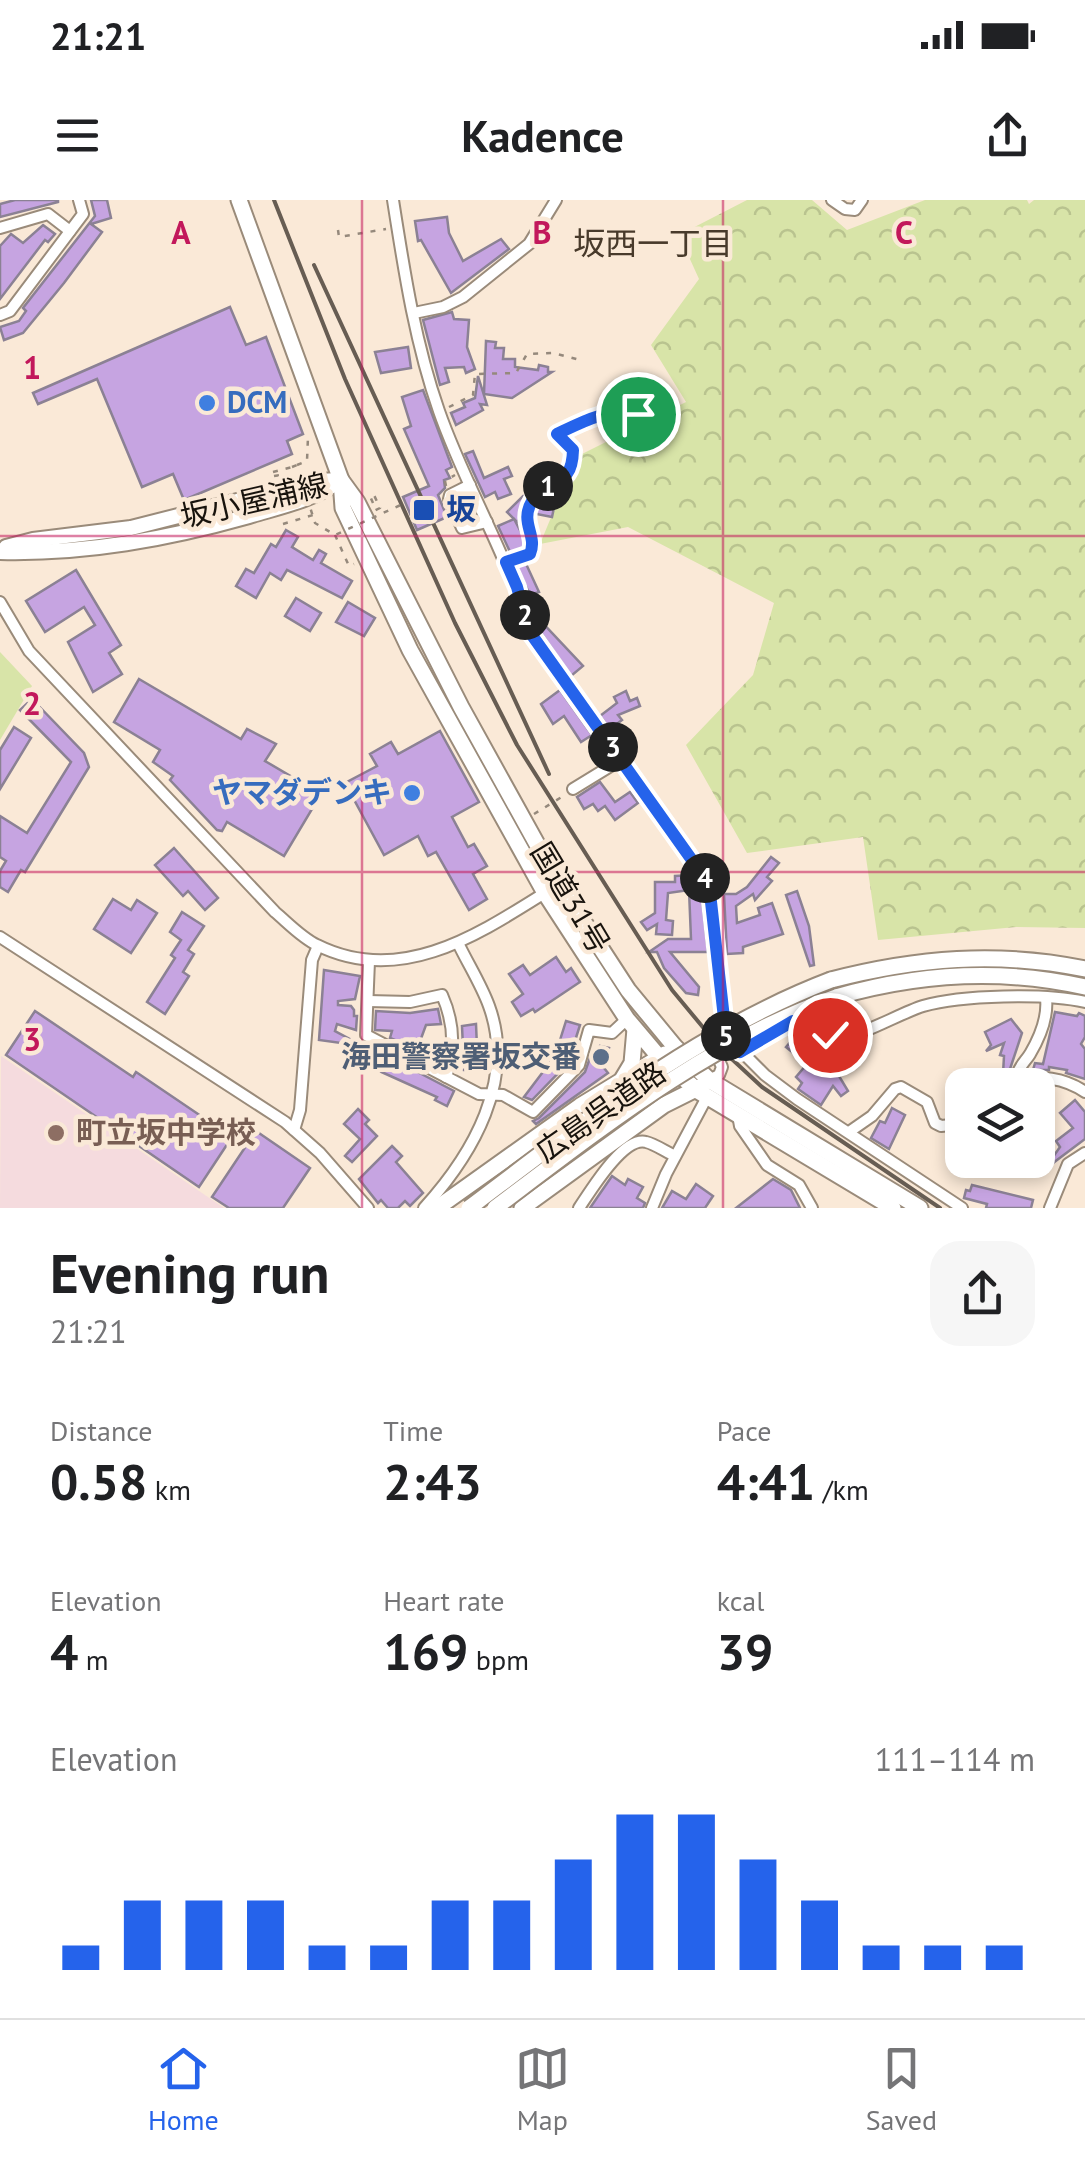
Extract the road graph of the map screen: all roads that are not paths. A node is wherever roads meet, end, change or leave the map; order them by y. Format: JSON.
{"nodes":[{"id":1,"x":79,"y":200,"type":"edge"},
{"id":2,"x":239,"y":200,"type":"edge"},
{"id":3,"x":394,"y":200,"type":"edge"},
{"id":4,"x":556,"y":200,"type":"edge"},
{"id":5,"x":832,"y":200,"type":"edge"},
{"id":6,"x":862,"y":200,"type":"edge"},
{"id":7,"x":0,"y":228,"type":"edge"},
{"id":8,"x":70,"y":230,"type":"junction"},
{"id":9,"x":414,"y":313,"type":"junction"},
{"id":10,"x":0,"y":315,"type":"edge"},
{"id":11,"x":341,"y":480,"type":"junction"},
{"id":12,"x":470,"y":486,"type":"junction"},
{"id":13,"x":486,"y":522,"type":"junction"},
{"id":14,"x":0,"y":550,"type":"edge"},
{"id":15,"x":0,"y":602,"type":"edge"},
{"id":16,"x":622,"y":759,"type":"junction"},
{"id":17,"x":573,"y":789,"type":"road end"},
{"id":18,"x":552,"y":888,"type":"junction"},
{"id":19,"x":0,"y":937,"type":"edge"},
{"id":20,"x":458,"y":943,"type":"junction"},
{"id":21,"x":318,"y":946,"type":"junction"},
{"id":22,"x":369,"y":961,"type":"junction"},
{"id":23,"x":1085,"y":968,"type":"edge"},
{"id":24,"x":1085,"y":987,"type":"edge"},
{"id":25,"x":1046,"y":998,"type":"junction"},
{"id":26,"x":368,"y":1001,"type":"junction"},
{"id":27,"x":1085,"y":1002,"type":"edge"},
{"id":28,"x":631,"y":1024,"type":"junction"},
{"id":29,"x":726,"y":1036,"type":"junction"},
{"id":30,"x":674,"y":1047,"type":"junction"},
{"id":31,"x":740,"y":1052,"type":"junction"},
{"id":32,"x":660,"y":1058,"type":"junction"},
{"id":33,"x":1019,"y":1068,"type":"edge"},
{"id":34,"x":446,"y":1077,"type":"junction"},
{"id":35,"x":1055,"y":1080,"type":"edge"},
{"id":36,"x":620,"y":1082,"type":"junction"},
{"id":37,"x":705,"y":1089,"type":"junction"},
{"id":38,"x":1085,"y":1092,"type":"edge"},
{"id":39,"x":492,"y":1095,"type":"junction"},
{"id":40,"x":738,"y":1114,"type":"junction"},
{"id":41,"x":945,"y":1124,"type":"edge"},
{"id":42,"x":294,"y":1130,"type":"junction"},
{"id":43,"x":849,"y":1132,"type":"junction"},
{"id":44,"x":1085,"y":1153,"type":"edge"},
{"id":45,"x":675,"y":1156,"type":"junction"},
{"id":46,"x":368,"y":1208,"type":"edge"},
{"id":47,"x":424,"y":1208,"type":"edge"},
{"id":48,"x":437,"y":1208,"type":"edge"},
{"id":49,"x":469,"y":1208,"type":"edge"},
{"id":50,"x":494,"y":1208,"type":"edge"},
{"id":51,"x":522,"y":1208,"type":"edge"},
{"id":52,"x":579,"y":1208,"type":"edge"},
{"id":53,"x":652,"y":1208,"type":"edge"},
{"id":54,"x":812,"y":1208,"type":"edge"},
{"id":55,"x":894,"y":1208,"type":"edge"},
{"id":56,"x":920,"y":1208,"type":"edge"},
{"id":57,"x":962,"y":1208,"type":"edge"},
{"id":58,"x":1050,"y":1208,"type":"edge"}],
"edges":[{"from":1,"to":8,"type":"street"},
{"from":2,"to":11,"type":"highway","name":"国道31号"},
{"from":3,"to":9,"type":"street"},
{"from":4,"to":9,"type":"street"},
{"from":5,"to":6,"type":"street"},
{"from":7,"to":8,"type":"street"},
{"from":8,"to":10,"type":"street"},
{"from":9,"to":12,"type":"street"},
{"from":11,"to":14,"type":"main road","name":"坂小屋浦線"},
{"from":11,"to":18,"type":"highway","name":"国道31号"},
{"from":11,"to":18,"type":"highway","name":"国道31号"},
{"from":12,"to":13,"type":"street"},
{"from":12,"to":13,"type":"street"},
{"from":13,"to":16,"type":"street"},
{"from":15,"to":21,"type":"street"},
{"from":16,"to":17,"type":"street"},
{"from":16,"to":29,"type":"street"},
{"from":18,"to":20,"type":"street"},
{"from":18,"to":28,"type":"highway","name":"国道31号"},
{"from":18,"to":30,"type":"highway","name":"国道31号"},
{"from":19,"to":42,"type":"street"},
{"from":20,"to":22,"type":"street"},
{"from":20,"to":39,"type":"street"},
{"from":21,"to":22,"type":"street"},
{"from":21,"to":42,"type":"street"},
{"from":22,"to":26,"type":"street"},
{"from":23,"to":49,"type":"highway","name":"広島呉道路","bridge":true},
{"from":24,"to":50,"type":"highway","name":"広島呉道路","bridge":true},
{"from":25,"to":27,"type":"street"},
{"from":25,"to":31,"type":"street"},
{"from":25,"to":33,"type":"street"},
{"from":26,"to":34,"type":"street"},
{"from":26,"to":34,"type":"street"},
{"from":28,"to":32,"type":"highway","name":"国道31号"},
{"from":28,"to":36,"type":"highway"},
{"from":28,"to":39,"type":"street"},
{"from":29,"to":31,"type":"street"},
{"from":29,"to":37,"type":"street"},
{"from":30,"to":32,"type":"highway"},
{"from":30,"to":37,"type":"highway","name":"国道31号"},
{"from":31,"to":43,"type":"street"},
{"from":32,"to":36,"type":"highway"},
{"from":32,"to":37,"type":"highway","name":"国道31号"},
{"from":34,"to":39,"type":"street"},
{"from":35,"to":38,"type":"street"},
{"from":36,"to":48,"type":"highway"},
{"from":37,"to":40,"type":"highway","name":"国道31号"},
{"from":37,"to":45,"type":"street"},
{"from":37,"to":51,"type":"highway"},
{"from":37,"to":56,"type":"highway","name":"国道31号"},
{"from":39,"to":47,"type":"street"},
{"from":40,"to":54,"type":"street"},
{"from":40,"to":55,"type":"highway","name":"国道31号"},
{"from":41,"to":43,"type":"street"},
{"from":42,"to":46,"type":"street"},
{"from":43,"to":57,"type":"street"},
{"from":44,"to":58,"type":"street"},
{"from":45,"to":52,"type":"street"},
{"from":45,"to":53,"type":"street"}]}
